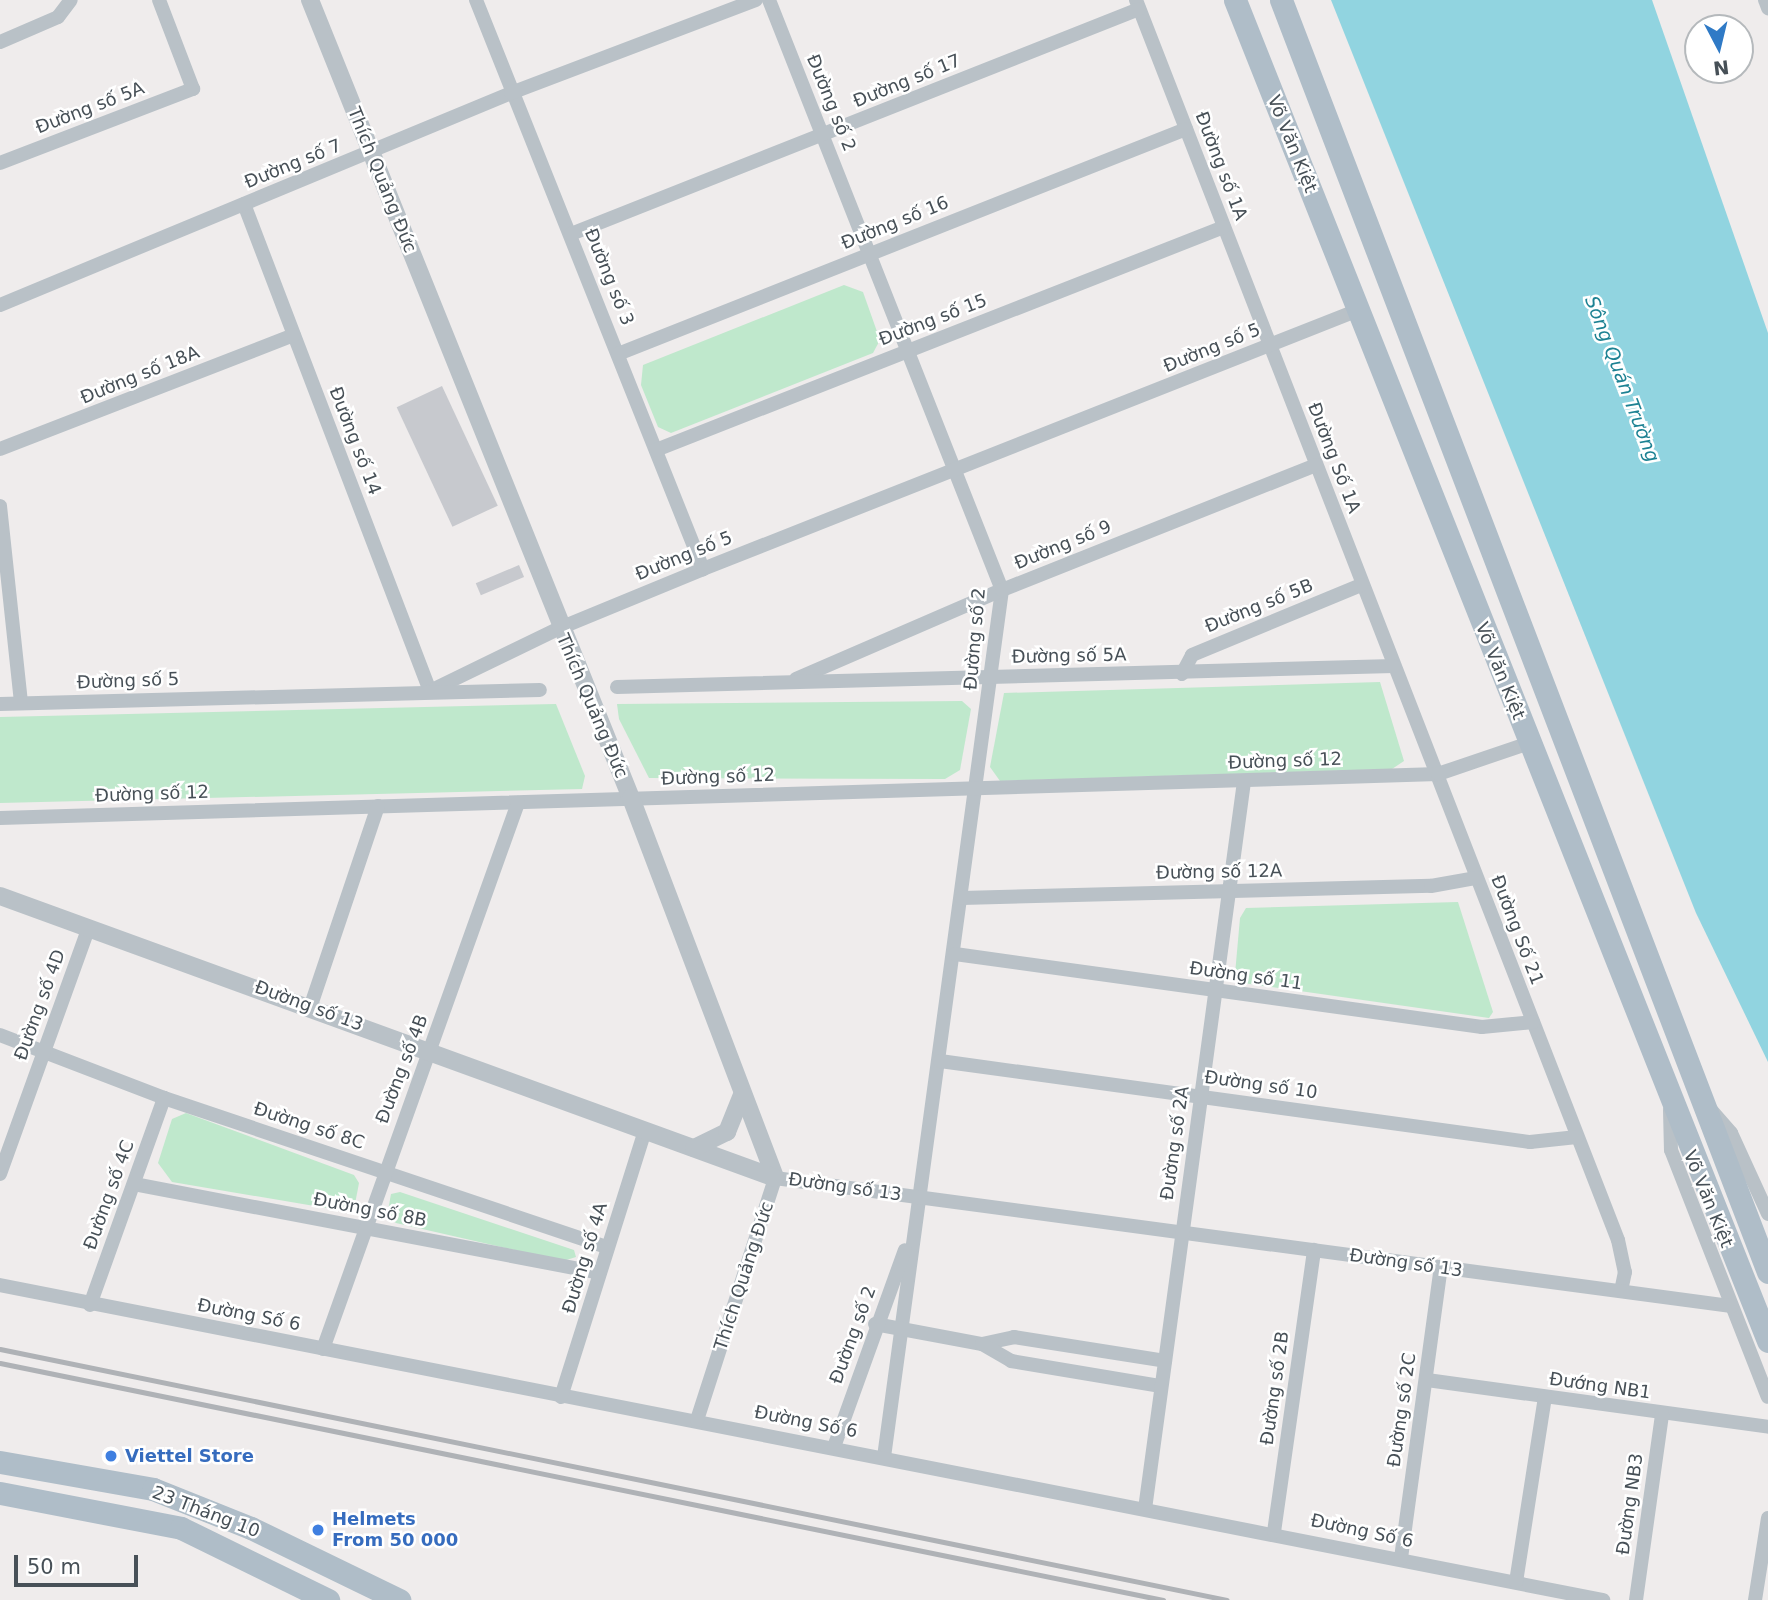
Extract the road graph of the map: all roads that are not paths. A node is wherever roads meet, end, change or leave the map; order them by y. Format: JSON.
{"nodes":[{"id":1,"x":71,"y":0,"type":"edge"},
{"id":2,"x":159,"y":0,"type":"edge"},
{"id":3,"x":310,"y":0,"type":"edge"},
{"id":4,"x":476,"y":0,"type":"edge"},
{"id":5,"x":756,"y":0,"type":"edge"},
{"id":6,"x":769,"y":0,"type":"edge"},
{"id":7,"x":1235,"y":0,"type":"edge"},
{"id":8,"x":1281,"y":0,"type":"edge"},
{"id":9,"x":1765,"y":0,"type":"edge"},
{"id":10,"x":1137,"y":4,"type":"edge"},
{"id":11,"x":1768,"y":8,"type":"edge"},
{"id":12,"x":0,"y":42,"type":"edge"},
{"id":13,"x":511,"y":93,"type":"junction"},
{"id":14,"x":1186,"y":128,"type":"junction"},
{"id":15,"x":823,"y":135,"type":"junction"},
{"id":16,"x":372,"y":154,"type":"junction"},
{"id":17,"x":0,"y":163,"type":"edge"},
{"id":18,"x":244,"y":204,"type":"junction"},
{"id":19,"x":1224,"y":227,"type":"junction"},
{"id":20,"x":571,"y":234,"type":"junction"},
{"id":21,"x":869,"y":255,"type":"junction"},
{"id":22,"x":0,"y":305,"type":"edge"},
{"id":23,"x":1358,"y":310,"type":"junction"},
{"id":24,"x":294,"y":335,"type":"junction"},
{"id":25,"x":1271,"y":345,"type":"junction"},
{"id":26,"x":908,"y":350,"type":"junction"},
{"id":27,"x":618,"y":354,"type":"junction"},
{"id":28,"x":0,"y":449,"type":"edge"},
{"id":29,"x":656,"y":450,"type":"junction"},
{"id":30,"x":1316,"y":466,"type":"junction"},
{"id":31,"x":956,"y":470,"type":"junction"},
{"id":32,"x":0,"y":506,"type":"edge"},
{"id":33,"x":703,"y":569,"type":"junction"},
{"id":34,"x":1361,"y":585,"type":"junction"},
{"id":35,"x":1002,"y":590,"type":"junction"},
{"id":36,"x":560,"y":628,"type":"junction"},
{"id":37,"x":1394,"y":666,"type":"junction"},
{"id":38,"x":1182,"y":674,"type":"junction"},
{"id":39,"x":993,"y":676,"type":"junction"},
{"id":40,"x":788,"y":683,"type":"junction"},
{"id":41,"x":617,"y":687,"type":"dead end"},
{"id":42,"x":540,"y":690,"type":"dead end"},
{"id":43,"x":430,"y":691,"type":"junction"},
{"id":44,"x":0,"y":704,"type":"edge"},
{"id":45,"x":21,"y":704,"type":"junction"},
{"id":46,"x":1563,"y":729,"type":"junction"},
{"id":47,"x":1529,"y":743,"type":"junction"},
{"id":48,"x":1438,"y":774,"type":"junction"},
{"id":49,"x":1244,"y":782,"type":"junction"},
{"id":50,"x":977,"y":789,"type":"junction"},
{"id":51,"x":631,"y":798,"type":"junction"},
{"id":52,"x":518,"y":803,"type":"junction"},
{"id":53,"x":378,"y":806,"type":"junction"},
{"id":54,"x":0,"y":818,"type":"edge"},
{"id":55,"x":1476,"y":878,"type":"junction"},
{"id":56,"x":1229,"y":892,"type":"junction"},
{"id":57,"x":0,"y":896,"type":"edge"},
{"id":58,"x":962,"y":898,"type":"junction"},
{"id":59,"x":88,"y":929,"type":"junction"},
{"id":60,"x":955,"y":954,"type":"junction"},
{"id":61,"x":1215,"y":991,"type":"junction"},
{"id":62,"x":311,"y":1005,"type":"junction"},
{"id":63,"x":1533,"y":1021,"type":"junction"},
{"id":64,"x":0,"y":1035,"type":"edge"},
{"id":65,"x":43,"y":1051,"type":"junction"},
{"id":66,"x":430,"y":1052,"type":"junction"},
{"id":67,"x":940,"y":1061,"type":"junction"},
{"id":68,"x":1697,"y":1094,"type":"junction"},
{"id":69,"x":742,"y":1096,"type":"junction"},
{"id":70,"x":1201,"y":1096,"type":"junction"},
{"id":71,"x":164,"y":1098,"type":"junction"},
{"id":72,"x":645,"y":1130,"type":"junction"},
{"id":73,"x":1577,"y":1137,"type":"junction"},
{"id":74,"x":694,"y":1148,"type":"junction"},
{"id":75,"x":384,"y":1171,"type":"junction"},
{"id":76,"x":0,"y":1172,"type":"edge"},
{"id":77,"x":775,"y":1178,"type":"junction"},
{"id":78,"x":134,"y":1184,"type":"junction"},
{"id":79,"x":918,"y":1197,"type":"junction"},
{"id":80,"x":1768,"y":1214,"type":"edge"},
{"id":81,"x":364,"y":1229,"type":"junction"},
{"id":82,"x":1182,"y":1232,"type":"junction"},
{"id":83,"x":910,"y":1236,"type":"junction"},
{"id":84,"x":608,"y":1247,"type":"junction"},
{"id":85,"x":1314,"y":1250,"type":"junction"},
{"id":86,"x":1441,"y":1267,"type":"junction"},
{"id":87,"x":1768,"y":1272,"type":"edge"},
{"id":88,"x":600,"y":1273,"type":"junction"},
{"id":89,"x":0,"y":1285,"type":"edge"},
{"id":90,"x":1620,"y":1291,"type":"junction"},
{"id":91,"x":1739,"y":1298,"type":"junction"},
{"id":92,"x":90,"y":1305,"type":"junction"},
{"id":93,"x":875,"y":1324,"type":"junction"},
{"id":94,"x":902,"y":1331,"type":"junction"},
{"id":95,"x":1768,"y":1341,"type":"edge"},
{"id":96,"x":982,"y":1344,"type":"junction"},
{"id":97,"x":323,"y":1349,"type":"junction"},
{"id":98,"x":1165,"y":1361,"type":"junction"},
{"id":99,"x":1427,"y":1380,"type":"junction"},
{"id":100,"x":1161,"y":1386,"type":"junction"},
{"id":101,"x":561,"y":1397,"type":"junction"},
{"id":102,"x":1545,"y":1397,"type":"junction"},
{"id":103,"x":1768,"y":1397,"type":"edge"},
{"id":104,"x":1662,"y":1414,"type":"junction"},
{"id":105,"x":697,"y":1420,"type":"junction"},
{"id":106,"x":1768,"y":1427,"type":"edge"},
{"id":107,"x":834,"y":1447,"type":"junction"},
{"id":108,"x":884,"y":1457,"type":"junction"},
{"id":109,"x":0,"y":1462,"type":"edge"},
{"id":110,"x":0,"y":1493,"type":"edge"},
{"id":111,"x":1145,"y":1509,"type":"junction"},
{"id":112,"x":1768,"y":1518,"type":"edge"},
{"id":113,"x":1274,"y":1532,"type":"junction"},
{"id":114,"x":1401,"y":1558,"type":"junction"},
{"id":115,"x":1516,"y":1582,"type":"junction"},
{"id":116,"x":328,"y":1600,"type":"edge"},
{"id":117,"x":399,"y":1600,"type":"edge"},
{"id":118,"x":1603,"y":1600,"type":"edge"},
{"id":119,"x":1636,"y":1600,"type":"edge"},
{"id":120,"x":1755,"y":1600,"type":"edge"}],
"edges":[{"from":1,"to":12,"type":"street"},
{"from":2,"to":17,"type":"street","name":"Đường số 5A"},
{"from":3,"to":16,"type":"street","name":"Thích Quảng Đức"},
{"from":4,"to":13,"type":"street","name":"Đường số 3"},
{"from":5,"to":13,"type":"street","name":"Đường số 7"},
{"from":6,"to":15,"type":"street","name":"Đường số 2"},
{"from":7,"to":23,"type":"main road","name":"Võ Văn Kiệt"},
{"from":8,"to":46,"type":"main road","name":"Võ Văn Kiệt"},
{"from":9,"to":11,"type":"street"},
{"from":10,"to":14,"type":"street","name":"Đường số 1A"},
{"from":10,"to":15,"type":"street","name":"Đường số 17"},
{"from":13,"to":16,"type":"street","name":"Đường số 7"},
{"from":13,"to":20,"type":"street","name":"Đường số 3"},
{"from":14,"to":19,"type":"street","name":"Đường số 1A"},
{"from":14,"to":21,"type":"street","name":"Đường số 16"},
{"from":15,"to":20,"type":"street","name":"Đường số 17"},
{"from":15,"to":21,"type":"street","name":"Đường số 2"},
{"from":16,"to":18,"type":"street","name":"Đường số 7"},
{"from":16,"to":36,"type":"street","name":"Thích Quảng Đức"},
{"from":18,"to":22,"type":"street","name":"Đường số 7"},
{"from":18,"to":24,"type":"street","name":"Đường số 14"},
{"from":19,"to":25,"type":"street","name":"Đường số 1A"},
{"from":19,"to":26,"type":"street","name":"Đường số 15"},
{"from":20,"to":27,"type":"street","name":"Đường số 3"},
{"from":21,"to":26,"type":"street","name":"Đường số 2"},
{"from":21,"to":27,"type":"street","name":"Đường số 16"},
{"from":23,"to":25,"type":"street","name":"Đường số 5"},
{"from":23,"to":47,"type":"main road","name":"Võ Văn Kiệt"},
{"from":24,"to":28,"type":"street","name":"Đường số 18A"},
{"from":24,"to":43,"type":"street","name":"Đường số 14"},
{"from":25,"to":30,"type":"street","name":"Đường Số 1A"},
{"from":25,"to":31,"type":"street","name":"Đường số 5"},
{"from":26,"to":29,"type":"street","name":"Đường số 15"},
{"from":26,"to":31,"type":"street","name":"Đường số 2"},
{"from":27,"to":29,"type":"street","name":"Đường số 3"},
{"from":29,"to":33,"type":"street","name":"Đường số 3"},
{"from":30,"to":34,"type":"street","name":"Đường Số 1A"},
{"from":30,"to":35,"type":"street","name":"Đường số 9"},
{"from":31,"to":33,"type":"street","name":"Đường số 5"},
{"from":31,"to":35,"type":"street","name":"Đường số 2"},
{"from":32,"to":45,"type":"street"},
{"from":33,"to":36,"type":"street","name":"Đường số 5"},
{"from":34,"to":37,"type":"street","name":"Đường Số 21"},
{"from":34,"to":38,"type":"street","name":"Đường số 5B"},
{"from":35,"to":39,"type":"street","name":"Đường số 2"},
{"from":35,"to":40,"type":"street","name":"Đường số 9"},
{"from":36,"to":43,"type":"street","name":"Đường số 5"},
{"from":36,"to":51,"type":"street","name":"Thích Quảng Đức"},
{"from":37,"to":38,"type":"street","name":"Đường số 5A"},
{"from":37,"to":48,"type":"street","name":"Đường Số 21"},
{"from":38,"to":39,"type":"street","name":"Đường số 5A"},
{"from":39,"to":40,"type":"street","name":"Đường số 5A"},
{"from":39,"to":50,"type":"street","name":"Đường số 2"},
{"from":40,"to":41,"type":"street","name":"Đường số 5A"},
{"from":42,"to":43,"type":"street"},
{"from":43,"to":45,"type":"street","name":"Đường số 5"},
{"from":44,"to":45,"type":"street","name":"Đường số 5"},
{"from":46,"to":47,"type":"main road"},
{"from":46,"to":68,"type":"main road","name":"Võ Văn Kiệt"},
{"from":47,"to":48,"type":"street","name":"Đường số 12"},
{"from":47,"to":91,"type":"main road","name":"Võ Văn Kiệt"},
{"from":48,"to":49,"type":"street","name":"Đường số 12"},
{"from":48,"to":55,"type":"street","name":"Đường Số 21"},
{"from":49,"to":50,"type":"street","name":"Đường số 12"},
{"from":49,"to":56,"type":"street","name":"Đường số 2A"},
{"from":50,"to":51,"type":"street","name":"Đường số 12"},
{"from":50,"to":58,"type":"street","name":"Đường số 2"},
{"from":51,"to":52,"type":"street","name":"Đường số 12"},
{"from":51,"to":69,"type":"street","name":"Thích Quảng Đức"},
{"from":52,"to":53,"type":"street","name":"Đường số 12"},
{"from":52,"to":66,"type":"street","name":"Đường số 4B"},
{"from":53,"to":54,"type":"street","name":"Đường số 12"},
{"from":53,"to":62,"type":"street"},
{"from":55,"to":56,"type":"street","name":"Đường số 12A"},
{"from":55,"to":63,"type":"street","name":"Đường Số 21"},
{"from":56,"to":58,"type":"street","name":"Đường số 12A"},
{"from":56,"to":61,"type":"street","name":"Đường số 2A"},
{"from":57,"to":59,"type":"street","name":"Đường số 13"},
{"from":58,"to":60,"type":"street","name":"Đường số 2"},
{"from":59,"to":62,"type":"street","name":"Đường số 13"},
{"from":59,"to":65,"type":"street","name":"Đường số 4D"},
{"from":60,"to":61,"type":"street","name":"Đường số 11"},
{"from":60,"to":67,"type":"street","name":"Đường số 2"},
{"from":61,"to":63,"type":"street","name":"Đường số 11"},
{"from":61,"to":70,"type":"street","name":"Đường số 2A"},
{"from":62,"to":66,"type":"street","name":"Đường số 13"},
{"from":63,"to":73,"type":"street","name":"Đường Số 21"},
{"from":64,"to":65,"type":"street","name":"Đường số 8C"},
{"from":65,"to":71,"type":"street","name":"Đường số 8C"},
{"from":65,"to":76,"type":"street","name":"Đường số 4D"},
{"from":66,"to":72,"type":"street","name":"Đường số 13"},
{"from":66,"to":75,"type":"street","name":"Đường số 4B"},
{"from":67,"to":70,"type":"street","name":"Đường số 10"},
{"from":67,"to":79,"type":"street","name":"Đường số 2"},
{"from":68,"to":80,"type":"street"},
{"from":68,"to":87,"type":"main road","name":"Võ Văn Kiệt"},
{"from":69,"to":74,"type":"street"},
{"from":69,"to":77,"type":"street","name":"Thích Quảng Đức"},
{"from":70,"to":73,"type":"street","name":"Đường số 10"},
{"from":70,"to":82,"type":"street","name":"Đường số 2A"},
{"from":71,"to":75,"type":"street","name":"Đường số 8C"},
{"from":71,"to":78,"type":"street","name":"Đường số 4C"},
{"from":72,"to":74,"type":"street","name":"Đường số 13"},
{"from":72,"to":84,"type":"street","name":"Đường số 4A"},
{"from":73,"to":90,"type":"street","name":"Đường Số 21"},
{"from":74,"to":77,"type":"street","name":"Đường số 13"},
{"from":75,"to":81,"type":"street","name":"Đường số 4B"},
{"from":75,"to":84,"type":"street","name":"Đường số 8C"},
{"from":77,"to":79,"type":"street","name":"Đường số 13"},
{"from":77,"to":105,"type":"street","name":"Thích Quảng Đức"},
{"from":78,"to":81,"type":"street","name":"Đường số 8B"},
{"from":78,"to":92,"type":"street","name":"Đường số 4C"},
{"from":79,"to":82,"type":"street","name":"Đường số 13"},
{"from":79,"to":83,"type":"street","name":"Đường số 2"},
{"from":81,"to":88,"type":"street","name":"Đường số 8B"},
{"from":81,"to":97,"type":"street","name":"Đường số 4B"},
{"from":82,"to":85,"type":"street","name":"Đường số 13"},
{"from":82,"to":98,"type":"street","name":"Đường số 2A"},
{"from":83,"to":93,"type":"street","name":"Đường số 2"},
{"from":83,"to":94,"type":"street","name":"Đường số 2"},
{"from":84,"to":88,"type":"street","name":"Đường số 4A"},
{"from":85,"to":86,"type":"street","name":"Đường số 13"},
{"from":85,"to":113,"type":"street","name":"Đường số 2B"},
{"from":86,"to":90,"type":"street","name":"Đường số 13"},
{"from":86,"to":99,"type":"street","name":"Đường số 2C"},
{"from":88,"to":101,"type":"street","name":"Đường số 4A"},
{"from":89,"to":92,"type":"street","name":"Đường Số 6"},
{"from":90,"to":91,"type":"street","name":"Đường số 13"},
{"from":91,"to":95,"type":"main road","name":"Võ Văn Kiệt"},
{"from":91,"to":103,"type":"street"},
{"from":92,"to":97,"type":"street","name":"Đường Số 6"},
{"from":93,"to":94,"type":"street"},
{"from":93,"to":107,"type":"street","name":"Đường số 2"},
{"from":94,"to":96,"type":"street"},
{"from":94,"to":108,"type":"street","name":"Đường số 2"},
{"from":96,"to":98,"type":"street"},
{"from":96,"to":100,"type":"street"},
{"from":97,"to":101,"type":"street","name":"Đường Số 6"},
{"from":98,"to":100,"type":"street","name":"Đường số 2A"},
{"from":99,"to":102,"type":"street","name":"Đướng NB1"},
{"from":99,"to":114,"type":"street","name":"Đường số 2C"},
{"from":100,"to":111,"type":"street","name":"Đường số 2A"},
{"from":101,"to":105,"type":"street","name":"Đường Số 6"},
{"from":102,"to":104,"type":"street","name":"Đướng NB1"},
{"from":102,"to":115,"type":"street"},
{"from":104,"to":106,"type":"street","name":"Đướng NB1"},
{"from":104,"to":119,"type":"street","name":"Đường NB3"},
{"from":105,"to":107,"type":"street","name":"Đường Số 6"},
{"from":107,"to":108,"type":"street","name":"Đường Số 6"},
{"from":108,"to":111,"type":"street","name":"Đường Số 6"},
{"from":109,"to":117,"type":"main road","name":"23 Tháng 10"},
{"from":110,"to":116,"type":"main road","name":"23 Tháng 10"},
{"from":111,"to":113,"type":"street","name":"Đường Số 6"},
{"from":112,"to":120,"type":"street"},
{"from":113,"to":114,"type":"street","name":"Đường Số 6"},
{"from":114,"to":115,"type":"street","name":"Đường Số 6"},
{"from":115,"to":118,"type":"street","name":"Đường Số 6"}]}
